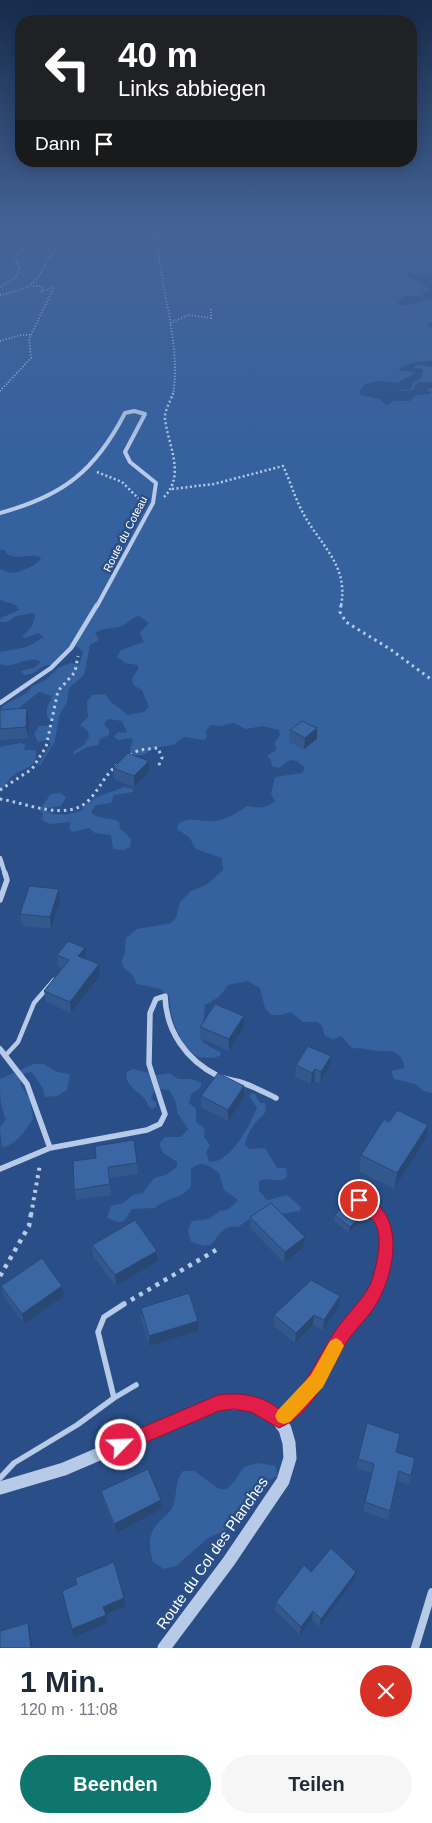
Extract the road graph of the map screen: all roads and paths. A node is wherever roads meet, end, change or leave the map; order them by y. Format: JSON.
{"nodes":[{"id":1,"x":46,"y":304,"type":"edge"},
{"id":2,"x":166,"y":304,"type":"edge"},
{"id":3,"x":211,"y":308,"type":"dead end"},
{"id":4,"x":170,"y":323,"type":"junction"},
{"id":5,"x":30,"y":335,"type":"junction"},
{"id":6,"x":0,"y":341,"type":"edge"},
{"id":7,"x":0,"y":391,"type":"edge"},
{"id":8,"x":84,"y":468,"type":"junction"},
{"id":9,"x":172,"y":489,"type":"junction"},
{"id":10,"x":153,"y":503,"type":"junction"},
{"id":11,"x":150,"y":509,"type":"junction"},
{"id":12,"x":0,"y":513,"type":"edge"},
{"id":13,"x":71,"y":648,"type":"junction"},
{"id":14,"x":432,"y":680,"type":"edge"},
{"id":15,"x":0,"y":703,"type":"edge"},
{"id":16,"x":126,"y":758,"type":"edge"},
{"id":17,"x":120,"y":762,"type":"edge"},
{"id":18,"x":158,"y":768,"type":"dead end"},
{"id":19,"x":0,"y":790,"type":"edge"},
{"id":20,"x":0,"y":799,"type":"edge"},
{"id":21,"x":0,"y":858,"type":"edge"},
{"id":22,"x":0,"y":900,"type":"edge"},
{"id":23,"x":59,"y":976,"type":"edge"},
{"id":24,"x":0,"y":1049,"type":"edge"},
{"id":25,"x":5,"y":1056,"type":"junction"},
{"id":26,"x":276,"y":1098,"type":"dead end"},
{"id":27,"x":50,"y":1148,"type":"junction"},
{"id":28,"x":42,"y":1151,"type":"junction"},
{"id":29,"x":0,"y":1169,"type":"edge"},
{"id":30,"x":359,"y":1200,"type":"dead end"},
{"id":31,"x":216,"y":1250,"type":"dead end"},
{"id":32,"x":0,"y":1276,"type":"edge"},
{"id":33,"x":124,"y":1304,"type":"joint"},
{"id":34,"x":136,"y":1385,"type":"dead end"},
{"id":35,"x":114,"y":1398,"type":"junction"},
{"id":36,"x":279,"y":1420,"type":"junction"},
{"id":37,"x":0,"y":1478,"type":"edge"},
{"id":38,"x":0,"y":1488,"type":"edge"},
{"id":39,"x":432,"y":1592,"type":"edge"},
{"id":40,"x":164,"y":1648,"type":"edge"},
{"id":41,"x":415,"y":1648,"type":"edge"}],
"edges":[{"from":1,"to":5,"type":"path"},
{"from":2,"to":4,"type":"path"},
{"from":3,"to":4,"type":"path"},
{"from":4,"to":9,"type":"path"},
{"from":5,"to":6,"type":"path"},
{"from":5,"to":7,"type":"path"},
{"from":8,"to":10,"type":"street","name":"Route du Coteau"},
{"from":8,"to":11,"type":"path"},
{"from":8,"to":12,"type":"street","name":"Route du Coteau"},
{"from":9,"to":10,"type":"path"},
{"from":9,"to":14,"type":"path"},
{"from":10,"to":11,"type":"street","name":"Route du Coteau"},
{"from":11,"to":13,"type":"street","name":"Route du Coteau"},
{"from":13,"to":15,"type":"street","name":"Route du Coteau"},
{"from":13,"to":19,"type":"path"},
{"from":16,"to":18,"type":"path"},
{"from":17,"to":20,"type":"path"},
{"from":21,"to":22,"type":"street"},
{"from":23,"to":25,"type":"lane"},
{"from":24,"to":25,"type":"street"},
{"from":25,"to":27,"type":"street"},
{"from":26,"to":27,"type":"street"},
{"from":27,"to":28,"type":"street"},
{"from":28,"to":29,"type":"street"},
{"from":28,"to":32,"type":"path"},
{"from":30,"to":36,"type":"street"},
{"from":31,"to":33,"type":"path"},
{"from":33,"to":35,"type":"lane"},
{"from":34,"to":35,"type":"lane"},
{"from":35,"to":37,"type":"lane"},
{"from":36,"to":38,"type":"street"},
{"from":36,"to":40,"type":"street","name":"Route du Col des Planches"},
{"from":39,"to":41,"type":"street"}]}
